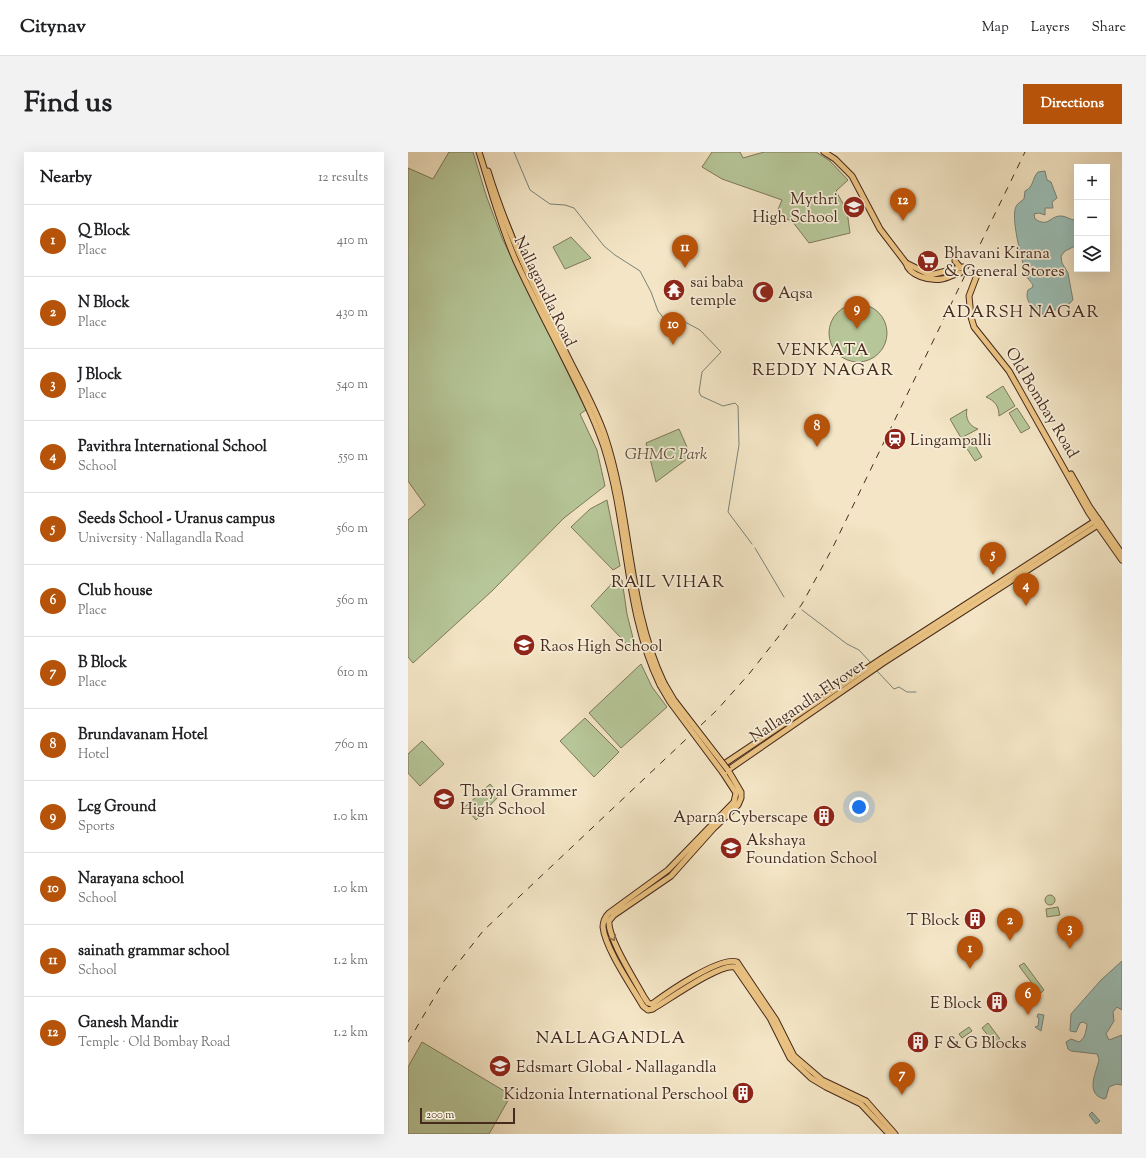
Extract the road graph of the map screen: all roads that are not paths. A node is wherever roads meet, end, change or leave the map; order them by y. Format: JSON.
{"nodes":[{"id":1,"x":479,"y":152,"type":"edge"},
{"id":2,"x":482,"y":152,"type":"edge"},
{"id":3,"x":824,"y":152,"type":"edge"},
{"id":4,"x":955,"y":255,"type":"dead end"},
{"id":5,"x":906,"y":263,"type":"junction"},
{"id":6,"x":960,"y":273,"type":"tunnel mouth"},
{"id":7,"x":603,"y":436,"type":"junction"},
{"id":8,"x":1097,"y":522,"type":"junction"},
{"id":9,"x":1086,"y":532,"type":"junction"},
{"id":10,"x":1105,"y":538,"type":"junction"},
{"id":11,"x":1122,"y":554,"type":"edge"},
{"id":12,"x":1122,"y":560,"type":"edge"},
{"id":13,"x":899,"y":650,"type":"junction"},
{"id":14,"x":882,"y":661,"type":"junction"},
{"id":15,"x":722,"y":766,"type":"junction"},
{"id":16,"x":726,"y":771,"type":"junction"},
{"id":17,"x":653,"y":1006,"type":"junction"},
{"id":18,"x":889,"y":1134,"type":"edge"},
{"id":19,"x":895,"y":1134,"type":"edge"}],
"edges":[{"from":1,"to":7,"type":"main road","name":"Nallagandla Road"},
{"from":2,"to":7,"type":"main road","name":"Nallagandla Road"},
{"from":3,"to":5,"type":"main road"},
{"from":4,"to":5,"type":"main road"},
{"from":5,"to":6,"type":"main road"},
{"from":7,"to":15,"type":"main road","bridge":true},
{"from":8,"to":8,"type":"main road","name":"Old Bombay Road"},
{"from":8,"to":9,"type":"main road"},
{"from":8,"to":10,"type":"main road","name":"Old Bombay Road"},
{"from":8,"to":11,"type":"main road","name":"Old Bombay Road"},
{"from":8,"to":13,"type":"main road"},
{"from":9,"to":10,"type":"main road"},
{"from":9,"to":13,"type":"main road"},
{"from":10,"to":12,"type":"main road","name":"Old Bombay Road"},
{"from":13,"to":14,"type":"main road","name":"Nallagandla Flyover"},
{"from":14,"to":15,"type":"main road","name":"Nallagandla Flyover"},
{"from":14,"to":16,"type":"main road","name":"Nallagandla Flyover"},
{"from":15,"to":16,"type":"main road","bridge":true},
{"from":16,"to":17,"type":"main road"},
{"from":17,"to":18,"type":"main road"},
{"from":17,"to":19,"type":"main road"}]}
